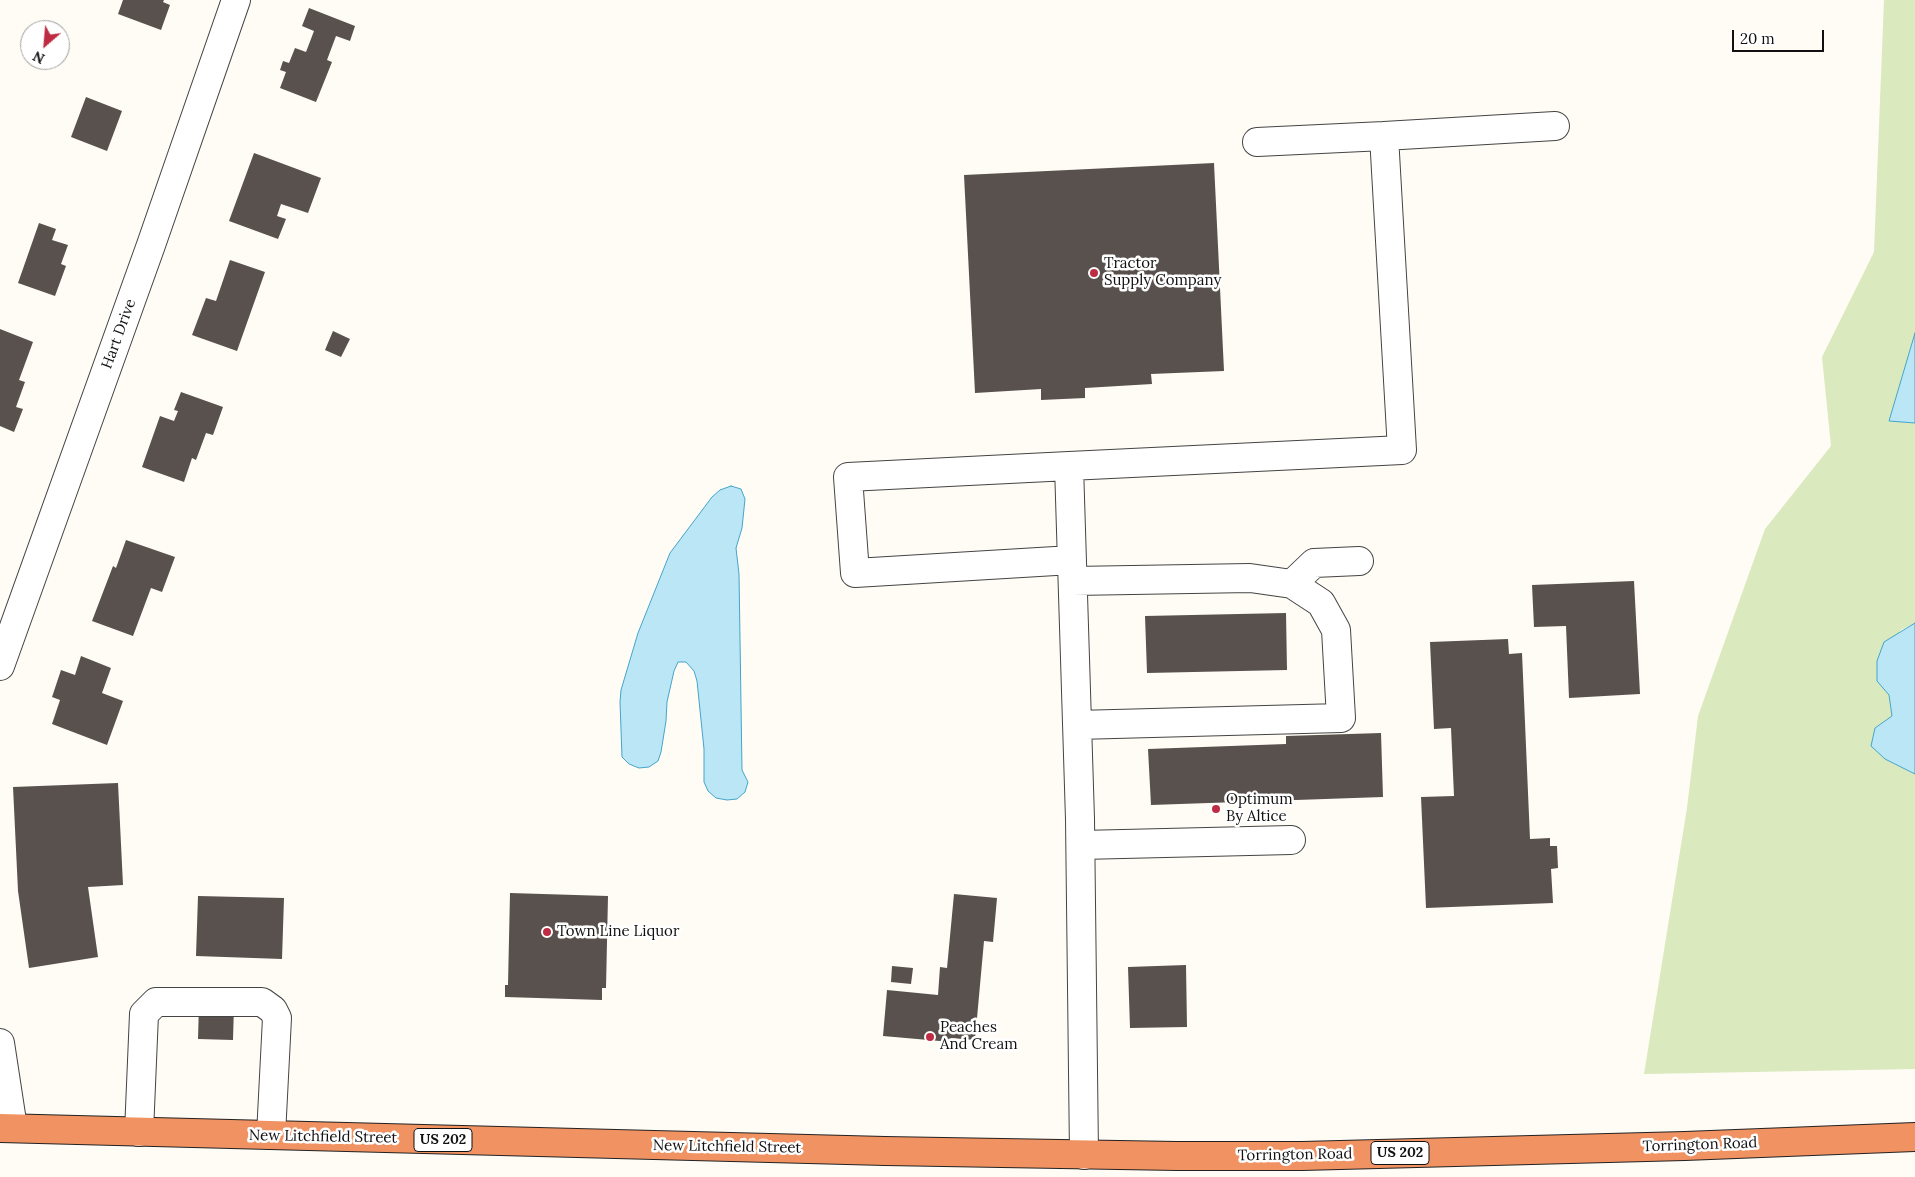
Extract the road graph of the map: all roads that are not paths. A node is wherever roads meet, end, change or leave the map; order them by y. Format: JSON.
{"nodes":[{"id":1,"x":236,"y":0,"type":"edge"},
{"id":2,"x":1555,"y":126,"type":"dead end"},
{"id":3,"x":1384,"y":136,"type":"junction"},
{"id":4,"x":1258,"y":142,"type":"dead end"},
{"id":5,"x":1069,"y":466,"type":"junction"},
{"id":6,"x":1359,"y":561,"type":"dead end"},
{"id":7,"x":1072,"y":570,"type":"junction"},
{"id":8,"x":1292,"y":584,"type":"junction"},
{"id":9,"x":0,"y":666,"type":"edge"},
{"id":10,"x":1077,"y":725,"type":"junction"},
{"id":11,"x":1291,"y":840,"type":"dead end"},
{"id":12,"x":1080,"y":845,"type":"junction"},
{"id":13,"x":0,"y":1043,"type":"edge"},
{"id":14,"x":6,"y":1128,"type":"edge"},
{"id":15,"x":139,"y":1132,"type":"junction"},
{"id":16,"x":270,"y":1135,"type":"junction"},
{"id":17,"x":1915,"y":1137,"type":"edge"},
{"id":18,"x":885,"y":1151,"type":"joint"},
{"id":19,"x":1084,"y":1155,"type":"junction"}],
"edges":[{"from":1,"to":9,"type":"street","name":"Hart Drive"},
{"from":2,"to":3,"type":"street"},
{"from":3,"to":4,"type":"street"},
{"from":3,"to":5,"type":"street"},
{"from":5,"to":7,"type":"street"},
{"from":5,"to":7,"type":"street"},
{"from":6,"to":8,"type":"street"},
{"from":7,"to":8,"type":"street"},
{"from":7,"to":10,"type":"street"},
{"from":8,"to":10,"type":"street"},
{"from":10,"to":12,"type":"street"},
{"from":11,"to":12,"type":"street"},
{"from":12,"to":19,"type":"street"},
{"from":13,"to":14,"type":"street"},
{"from":14,"to":15,"type":"highway","name":"New Litchfield Street","number":"US 202"},
{"from":15,"to":16,"type":"highway","name":"New Litchfield Street","number":"US 202"},
{"from":15,"to":16,"type":"street"},
{"from":16,"to":18,"type":"highway","name":"New Litchfield Street","number":"US 202"},
{"from":17,"to":19,"type":"highway","name":"Torrington Road","number":"US 202"},
{"from":18,"to":19,"type":"highway","name":"Torrington Road","number":"US 202"}]}
